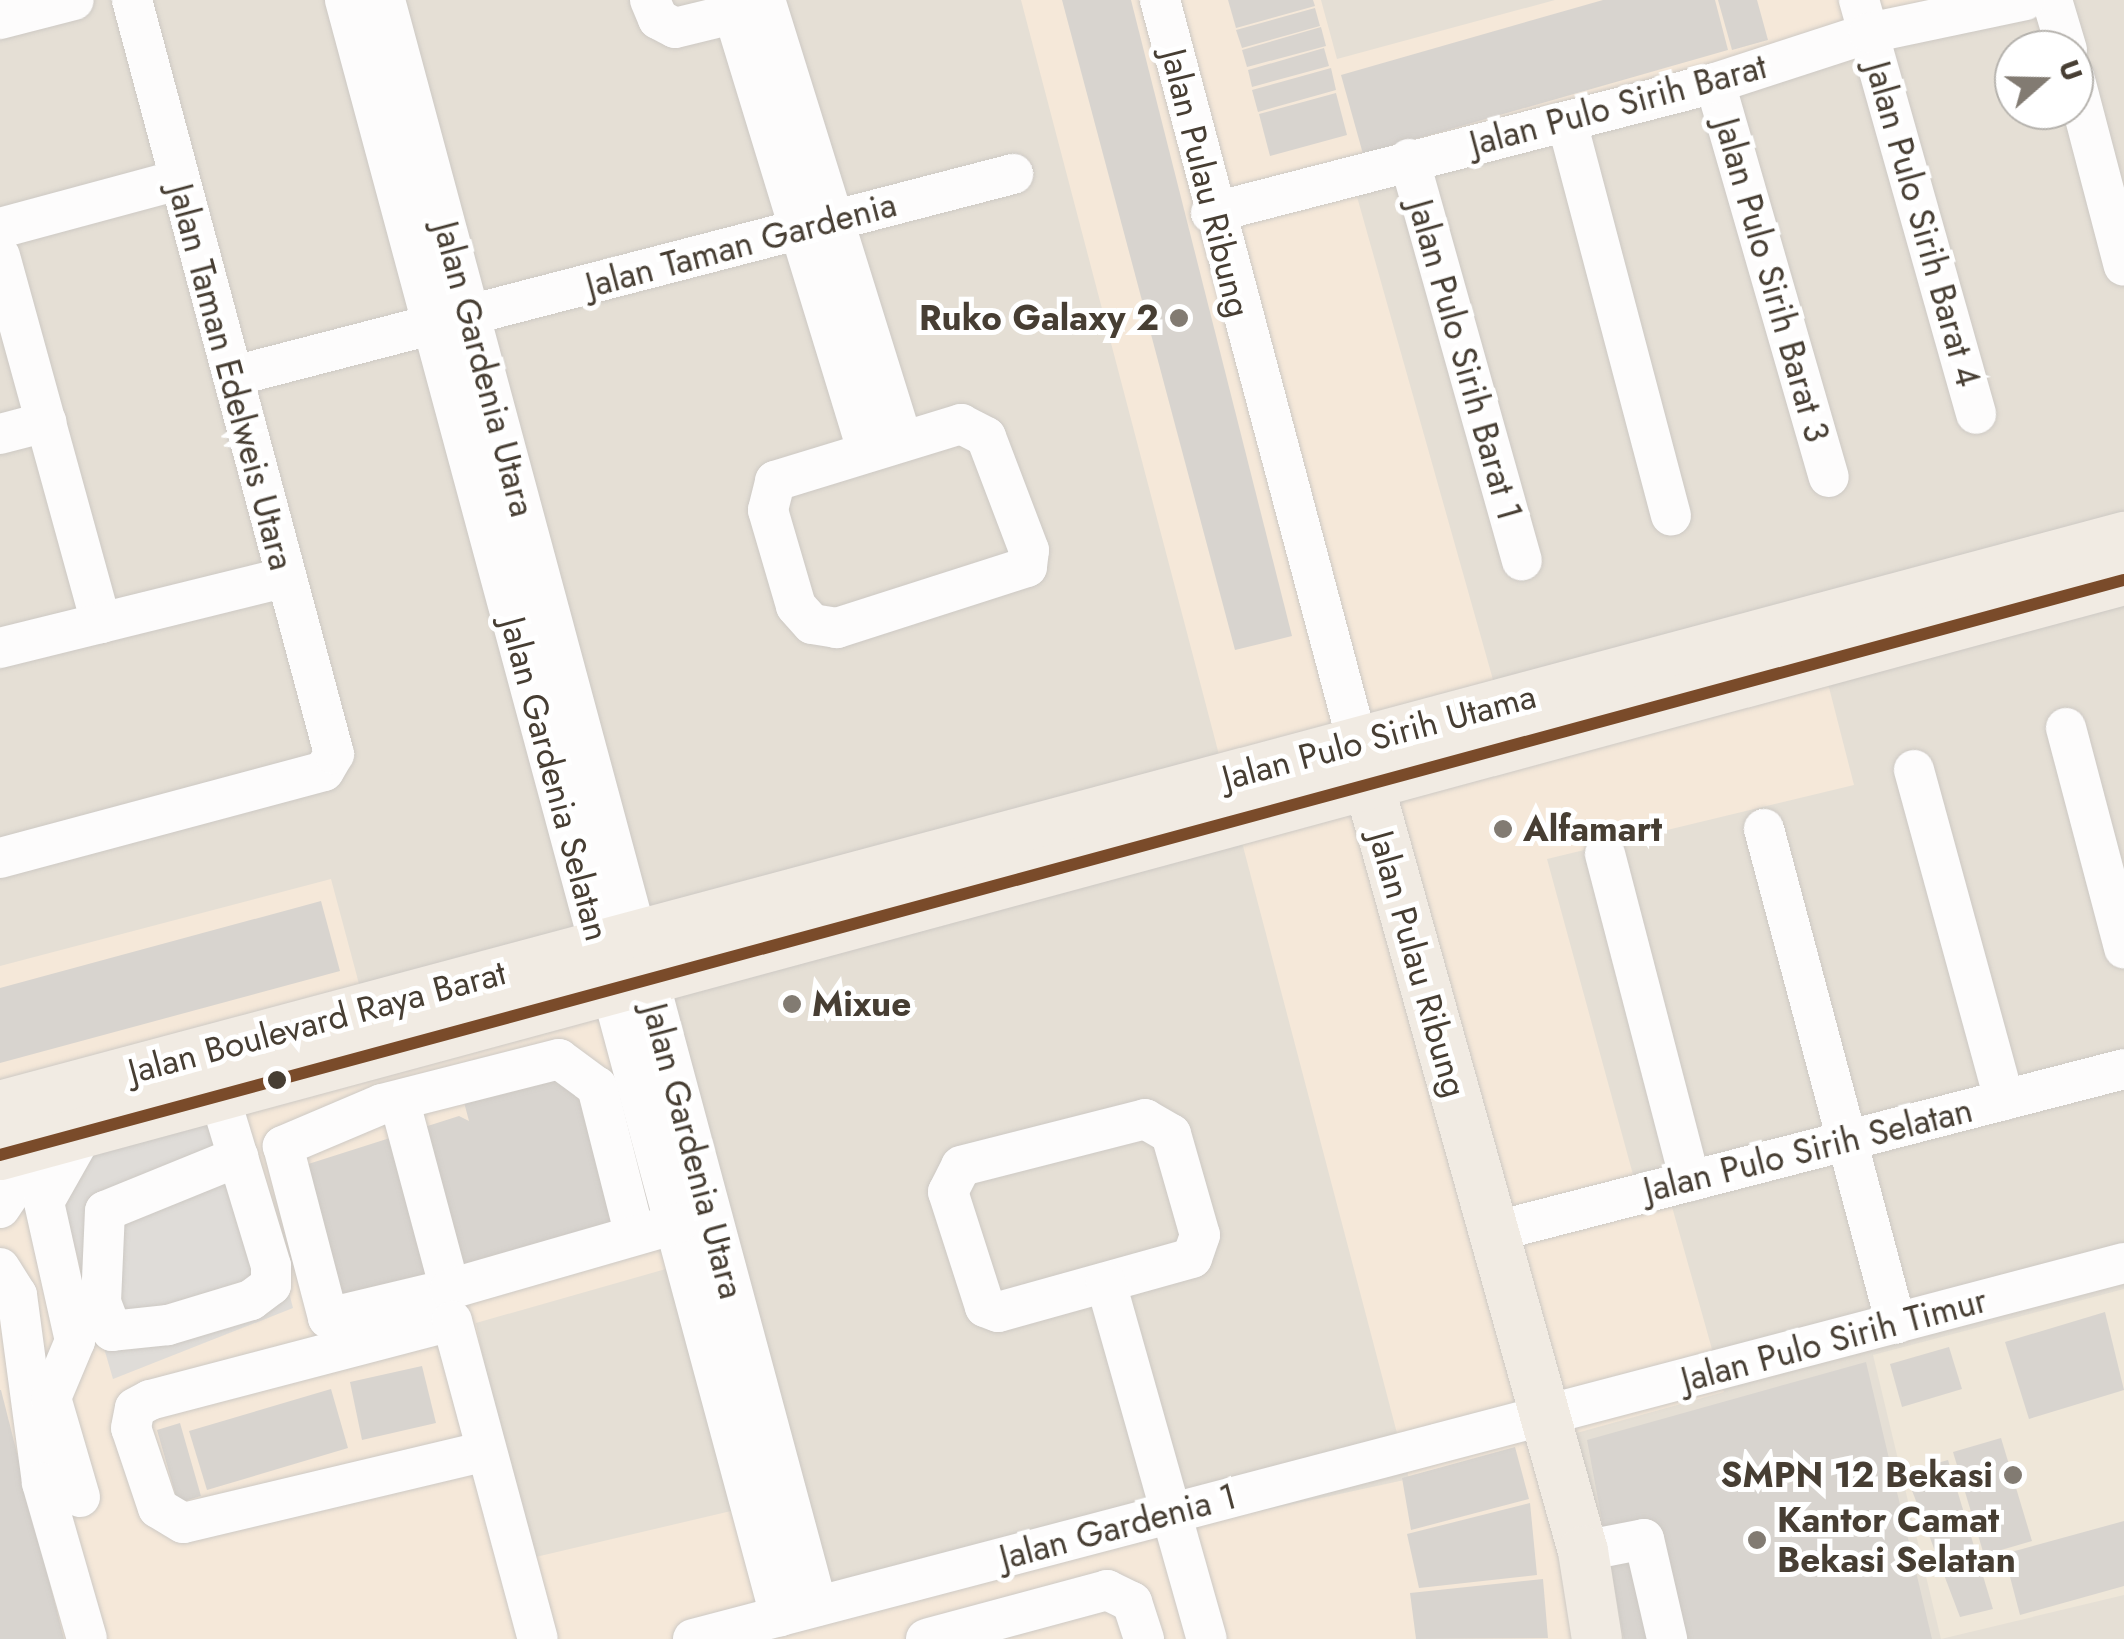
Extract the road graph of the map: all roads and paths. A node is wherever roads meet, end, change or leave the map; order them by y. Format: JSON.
{"nodes":[{"id":1,"x":74,"y":0,"type":"edge"},
{"id":2,"x":132,"y":0,"type":"edge"},
{"id":3,"x":345,"y":0,"type":"edge"},
{"id":4,"x":385,"y":0,"type":"edge"},
{"id":5,"x":650,"y":0,"type":"edge"},
{"id":6,"x":1160,"y":0,"type":"edge"},
{"id":7,"x":2024,"y":0,"type":"edge"},
{"id":8,"x":2052,"y":0,"type":"edge"},
{"id":9,"x":762,"y":7,"type":"edge"},
{"id":10,"x":1864,"y":16,"type":"edge"},
{"id":11,"x":0,"y":19,"type":"edge"},
{"id":12,"x":2061,"y":30,"type":"edge"},
{"id":13,"x":1714,"y":83,"type":"junction"},
{"id":14,"x":1567,"y":122,"type":"junction"},
{"id":15,"x":2088,"y":130,"type":"edge"},
{"id":16,"x":1409,"y":159,"type":"junction"},
{"id":17,"x":1013,"y":174,"type":"dead end"},
{"id":18,"x":178,"y":180,"type":"junction"},
{"id":19,"x":1212,"y":213,"type":"junction"},
{"id":20,"x":813,"y":227,"type":"junction"},
{"id":21,"x":0,"y":228,"type":"edge"},
{"id":22,"x":0,"y":256,"type":"edge"},
{"id":23,"x":2124,"y":266,"type":"edge"},
{"id":24,"x":450,"y":320,"type":"junction"},
{"id":25,"x":234,"y":376,"type":"junction"},
{"id":26,"x":1976,"y":414,"type":"dead end"},
{"id":27,"x":46,"y":422,"type":"junction"},
{"id":28,"x":0,"y":434,"type":"edge"},
{"id":29,"x":884,"y":444,"type":"junction"},
{"id":30,"x":1829,"y":477,"type":"dead end"},
{"id":31,"x":1670,"y":515,"type":"dead end"},
{"id":32,"x":2124,"y":537,"type":"edge"},
{"id":33,"x":1522,"y":560,"type":"dead end"},
{"id":34,"x":286,"y":577,"type":"junction"},
{"id":35,"x":2124,"y":580,"type":"edge"},
{"id":36,"x":102,"y":623,"type":"junction"},
{"id":37,"x":0,"y":648,"type":"edge"},
{"id":38,"x":1497,"y":728,"type":"junction"},
{"id":39,"x":2066,"y":728,"type":"dead end"},
{"id":40,"x":1362,"y":762,"type":"junction"},
{"id":41,"x":1914,"y":770,"type":"dead end"},
{"id":42,"x":1764,"y":829,"type":"dead end"},
{"id":43,"x":1606,"y":854,"type":"dead end"},
{"id":44,"x":0,"y":858,"type":"edge"},
{"id":45,"x":2124,"y":948,"type":"edge"},
{"id":46,"x":623,"y":962,"type":"junction"},
{"id":47,"x":477,"y":1004,"type":"junction"},
{"id":48,"x":370,"y":1056,"type":"junction"},
{"id":49,"x":2124,"y":1069,"type":"edge"},
{"id":50,"x":220,"y":1098,"type":"junction"},
{"id":51,"x":2004,"y":1100,"type":"junction"},
{"id":52,"x":391,"y":1104,"type":"junction"},
{"id":53,"x":0,"y":1106,"type":"edge"},
{"id":54,"x":1846,"y":1141,"type":"junction"},
{"id":55,"x":42,"y":1144,"type":"edge"},
{"id":56,"x":238,"y":1157,"type":"junction"},
{"id":57,"x":1690,"y":1181,"type":"junction"},
{"id":58,"x":0,"y":1208,"type":"edge"},
{"id":59,"x":660,"y":1228,"type":"junction"},
{"id":60,"x":1492,"y":1232,"type":"junction"},
{"id":61,"x":2124,"y":1263,"type":"edge"},
{"id":62,"x":0,"y":1268,"type":"edge"},
{"id":63,"x":1094,"y":1287,"type":"junction"},
{"id":64,"x":450,"y":1289,"type":"junction"},
{"id":65,"x":1896,"y":1324,"type":"junction"},
{"id":66,"x":1543,"y":1414,"type":"junction"},
{"id":67,"x":486,"y":1451,"type":"junction"},
{"id":68,"x":80,"y":1497,"type":"dead end"},
{"id":69,"x":1157,"y":1517,"type":"junction"},
{"id":70,"x":1093,"y":1533,"type":"junction"},
{"id":71,"x":1583,"y":1551,"type":"junction"},
{"id":72,"x":904,"y":1583,"type":"junction"},
{"id":73,"x":1107,"y":1590,"type":"junction"},
{"id":74,"x":798,"y":1611,"type":"junction"},
{"id":75,"x":87,"y":1639,"type":"edge"},
{"id":76,"x":538,"y":1639,"type":"edge"},
{"id":77,"x":693,"y":1639,"type":"edge"},
{"id":78,"x":923,"y":1639,"type":"edge"},
{"id":79,"x":1144,"y":1639,"type":"edge"},
{"id":80,"x":1178,"y":1639,"type":"edge"},
{"id":81,"x":1207,"y":1639,"type":"edge"},
{"id":82,"x":1597,"y":1639,"type":"edge"},
{"id":83,"x":1667,"y":1639,"type":"edge"}],
"edges":[{"from":1,"to":11,"type":"street"},
{"from":2,"to":18,"type":"street","name":"Jalan Taman Edelweis Utara"},
{"from":3,"to":24,"type":"street","name":"Jalan Gardenia Selatan"},
{"from":4,"to":24,"type":"street","name":"Jalan Gardenia Utara"},
{"from":5,"to":9,"type":"street"},
{"from":6,"to":19,"type":"street","name":"Jalan Pulau Ribung"},
{"from":7,"to":10,"type":"street","name":"Jalan Pulo Sirih Barat"},
{"from":8,"to":12,"type":"street"},
{"from":9,"to":20,"type":"street"},
{"from":10,"to":13,"type":"street","name":"Jalan Pulo Sirih Barat"},
{"from":10,"to":26,"type":"street","name":"Jalan Pulo Sirih Barat 4"},
{"from":13,"to":14,"type":"street","name":"Jalan Pulo Sirih Barat"},
{"from":13,"to":30,"type":"street","name":"Jalan Pulo Sirih Barat 3"},
{"from":14,"to":16,"type":"street","name":"Jalan Pulo Sirih Barat"},
{"from":14,"to":31,"type":"street"},
{"from":15,"to":23,"type":"street"},
{"from":16,"to":19,"type":"street","name":"Jalan Pulo Sirih Barat"},
{"from":16,"to":33,"type":"street","name":"Jalan Pulo Sirih Barat 1"},
{"from":17,"to":20,"type":"street","name":"Jalan Taman Gardenia"},
{"from":18,"to":21,"type":"street"},
{"from":18,"to":25,"type":"street","name":"Jalan Taman Edelweis Utara"},
{"from":19,"to":40,"type":"street","name":"Jalan Pulau Ribung"},
{"from":20,"to":24,"type":"street","name":"Jalan Taman Gardenia"},
{"from":20,"to":29,"type":"street"},
{"from":22,"to":27,"type":"street"},
{"from":24,"to":25,"type":"street","name":"Jalan Taman Gardenia"},
{"from":24,"to":46,"type":"street","name":"Jalan Gardenia Selatan"},
{"from":25,"to":34,"type":"street","name":"Jalan Taman Edelweis Utara"},
{"from":27,"to":28,"type":"street"},
{"from":27,"to":36,"type":"street"},
{"from":29,"to":29,"type":"street"},
{"from":32,"to":38,"type":"main road","name":"Jalan Pulo Sirih Utama"},
{"from":34,"to":36,"type":"street"},
{"from":34,"to":44,"type":"street","name":"Jalan Taman Edelweis Utara"},
{"from":35,"to":38,"type":"main road","name":"Jalan Pulo Sirih Utama"},
{"from":36,"to":37,"type":"street"},
{"from":38,"to":40,"type":"main road","name":"Jalan Pulo Sirih Utama"},
{"from":39,"to":45,"type":"street"},
{"from":40,"to":46,"type":"main road","name":"Jalan Pulo Sirih Utama"},
{"from":40,"to":60,"type":"main road","name":"Jalan Pulau Ribung"},
{"from":41,"to":51,"type":"street"},
{"from":42,"to":54,"type":"street"},
{"from":43,"to":57,"type":"street"},
{"from":46,"to":47,"type":"main road","name":"Jalan Boulevard Raya Barat"},
{"from":46,"to":59,"type":"street","name":"Jalan Gardenia Selatan"},
{"from":46,"to":74,"type":"street","name":"Jalan Gardenia Utara"},
{"from":47,"to":48,"type":"main road","name":"Jalan Boulevard Raya Barat"},
{"from":47,"to":53,"type":"main road","name":"Jalan Boulevard Raya Barat"},
{"from":48,"to":50,"type":"main road","name":"Jalan Boulevard Raya Barat"},
{"from":48,"to":52,"type":"street"},
{"from":49,"to":51,"type":"street","name":"Jalan Pulo Sirih Selatan"},
{"from":50,"to":55,"type":"main road","name":"Jalan Boulevard Raya Barat"},
{"from":50,"to":56,"type":"street"},
{"from":51,"to":54,"type":"street","name":"Jalan Pulo Sirih Selatan"},
{"from":52,"to":59,"type":"street"},
{"from":52,"to":64,"type":"street"},
{"from":52,"to":64,"type":"street"},
{"from":54,"to":57,"type":"street","name":"Jalan Pulo Sirih Selatan"},
{"from":54,"to":65,"type":"street"},
{"from":55,"to":58,"type":"street"},
{"from":55,"to":68,"type":"street"},
{"from":56,"to":56,"type":"street"},
{"from":57,"to":60,"type":"street","name":"Jalan Pulo Sirih Selatan"},
{"from":59,"to":64,"type":"street"},
{"from":59,"to":74,"type":"street","name":"Jalan Gardenia Selatan"},
{"from":60,"to":66,"type":"main road","name":"Jalan Pulau Ribung"},
{"from":61,"to":65,"type":"street","name":"Jalan Pulo Sirih Timur"},
{"from":62,"to":75,"type":"street"},
{"from":63,"to":63,"type":"street"},
{"from":63,"to":69,"type":"street"},
{"from":65,"to":66,"type":"street","name":"Jalan Pulo Sirih Timur"},
{"from":66,"to":69,"type":"street","name":"Jalan Gardenia 1"},
{"from":66,"to":71,"type":"main road","name":"Jalan Pulau Ribung"},
{"from":67,"to":67,"type":"street"},
{"from":67,"to":76,"type":"street"},
{"from":69,"to":70,"type":"street","name":"Jalan Gardenia 1"},
{"from":69,"to":80,"type":"street"},
{"from":69,"to":81,"type":"street"},
{"from":70,"to":72,"type":"street","name":"Jalan Gardenia 1"},
{"from":70,"to":73,"type":"street"},
{"from":71,"to":82,"type":"main road","name":"Jalan Pulau Ribung"},
{"from":71,"to":83,"type":"street"},
{"from":72,"to":74,"type":"street","name":"Jalan Gardenia 1"},
{"from":72,"to":78,"type":"street"},
{"from":73,"to":78,"type":"street"},
{"from":73,"to":79,"type":"street"},
{"from":74,"to":77,"type":"street","name":"Jalan Gardenia 1"}]}
